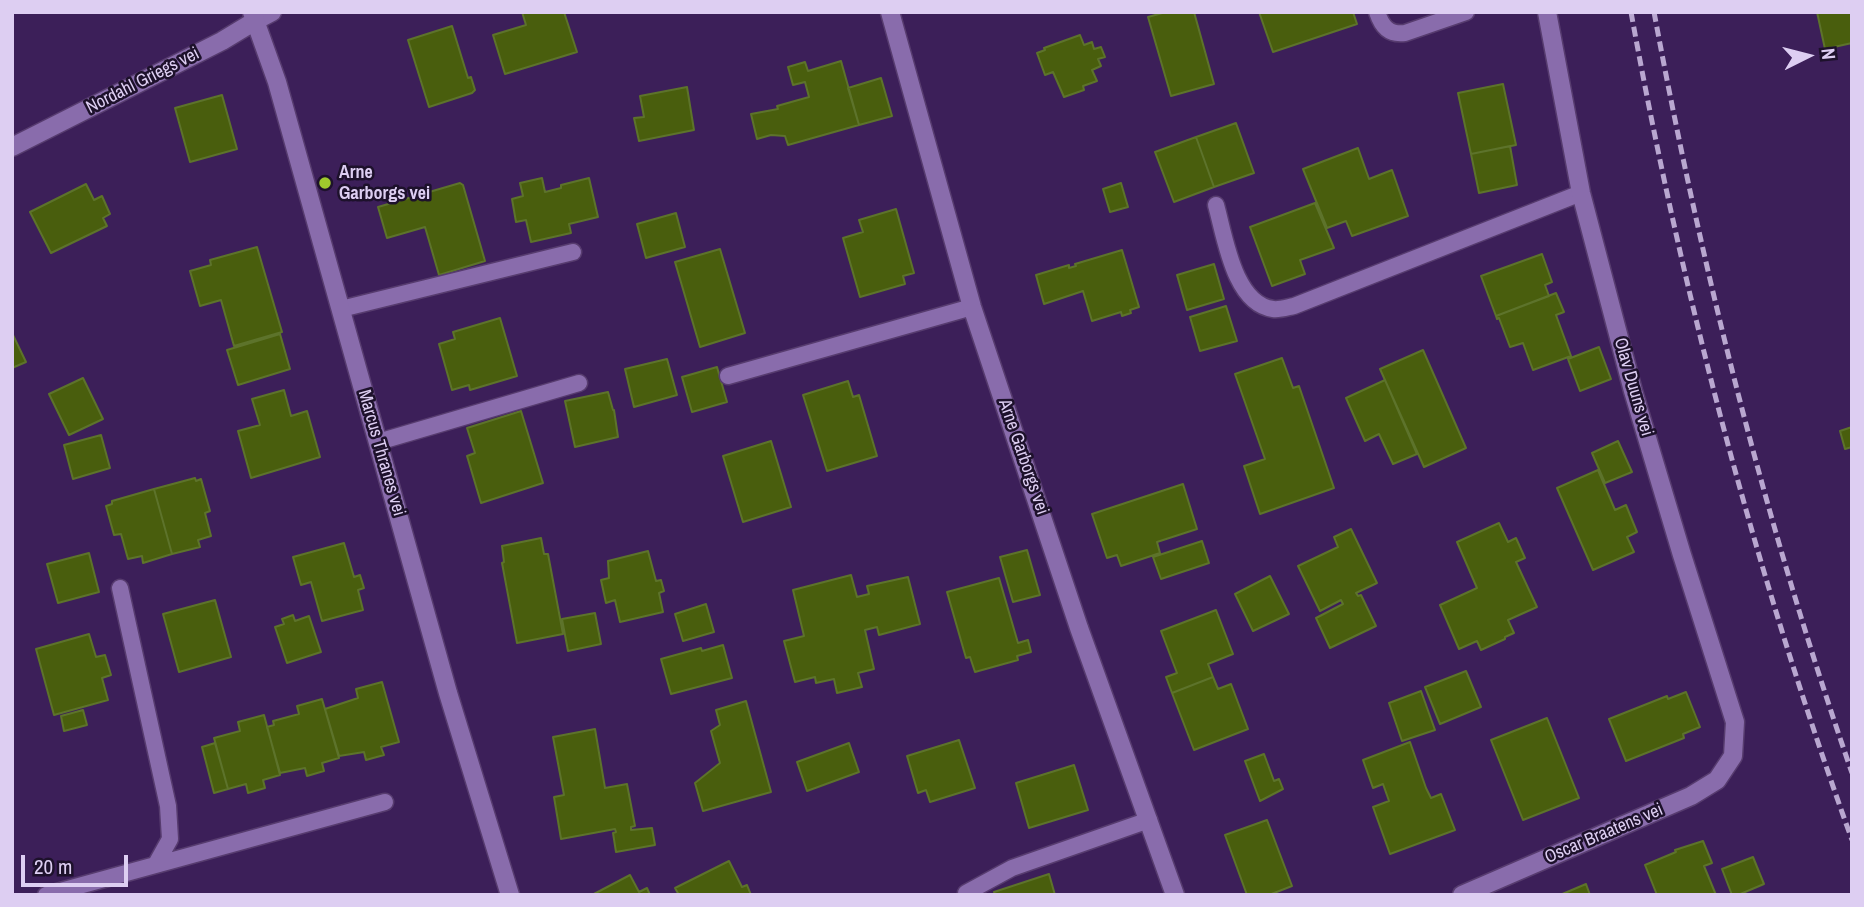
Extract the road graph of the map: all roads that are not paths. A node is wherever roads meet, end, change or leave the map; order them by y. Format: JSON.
{"nodes":[{"id":1,"x":272,"y":12,"type":"edge"},
{"id":2,"x":890,"y":12,"type":"edge"},
{"id":3,"x":1377,"y":12,"type":"edge"},
{"id":4,"x":1466,"y":12,"type":"edge"},
{"id":5,"x":1547,"y":12,"type":"edge"},
{"id":6,"x":254,"y":17,"type":"edge"},
{"id":7,"x":12,"y":147,"type":"edge"},
{"id":8,"x":1581,"y":194,"type":"junction"},
{"id":9,"x":1216,"y":205,"type":"dead end"},
{"id":10,"x":573,"y":252,"type":"dead end"},
{"id":11,"x":972,"y":307,"type":"junction"},
{"id":12,"x":341,"y":309,"type":"junction"},
{"id":13,"x":728,"y":376,"type":"dead end"},
{"id":14,"x":579,"y":383,"type":"dead end"},
{"id":15,"x":378,"y":442,"type":"junction"},
{"id":16,"x":120,"y":588,"type":"dead end"},
{"id":17,"x":1733,"y":756,"type":"joint"},
{"id":18,"x":385,"y":802,"type":"dead end"},
{"id":19,"x":1149,"y":820,"type":"junction"},
{"id":20,"x":156,"y":864,"type":"junction"},
{"id":21,"x":966,"y":893,"type":"dead end"},
{"id":22,"x":46,"y":895,"type":"edge"},
{"id":23,"x":510,"y":895,"type":"edge"},
{"id":24,"x":1175,"y":895,"type":"edge"},
{"id":25,"x":1462,"y":895,"type":"edge"}],
"edges":[{"from":1,"to":6,"type":"street","name":"Nordahl Griegs vei"},
{"from":2,"to":11,"type":"street","name":"Arne Garborgs vei"},
{"from":3,"to":4,"type":"lane"},
{"from":5,"to":8,"type":"street","name":"Olav Duuns vei"},
{"from":6,"to":7,"type":"street","name":"Nordahl Griegs vei"},
{"from":6,"to":12,"type":"street","name":"Marcus Thranes vei"},
{"from":8,"to":9,"type":"lane"},
{"from":8,"to":17,"type":"street","name":"Olav Duuns vei"},
{"from":10,"to":12,"type":"lane"},
{"from":11,"to":13,"type":"lane"},
{"from":11,"to":19,"type":"street","name":"Arne Garborgs vei"},
{"from":12,"to":15,"type":"street","name":"Marcus Thranes vei"},
{"from":14,"to":15,"type":"lane"},
{"from":15,"to":23,"type":"street","name":"Marcus Thranes vei"},
{"from":16,"to":20,"type":"lane"},
{"from":17,"to":25,"type":"street","name":"Oscar Braatens vei"},
{"from":18,"to":20,"type":"lane"},
{"from":19,"to":21,"type":"lane"},
{"from":19,"to":24,"type":"street","name":"Arne Garborgs vei"},
{"from":20,"to":22,"type":"lane"}]}
